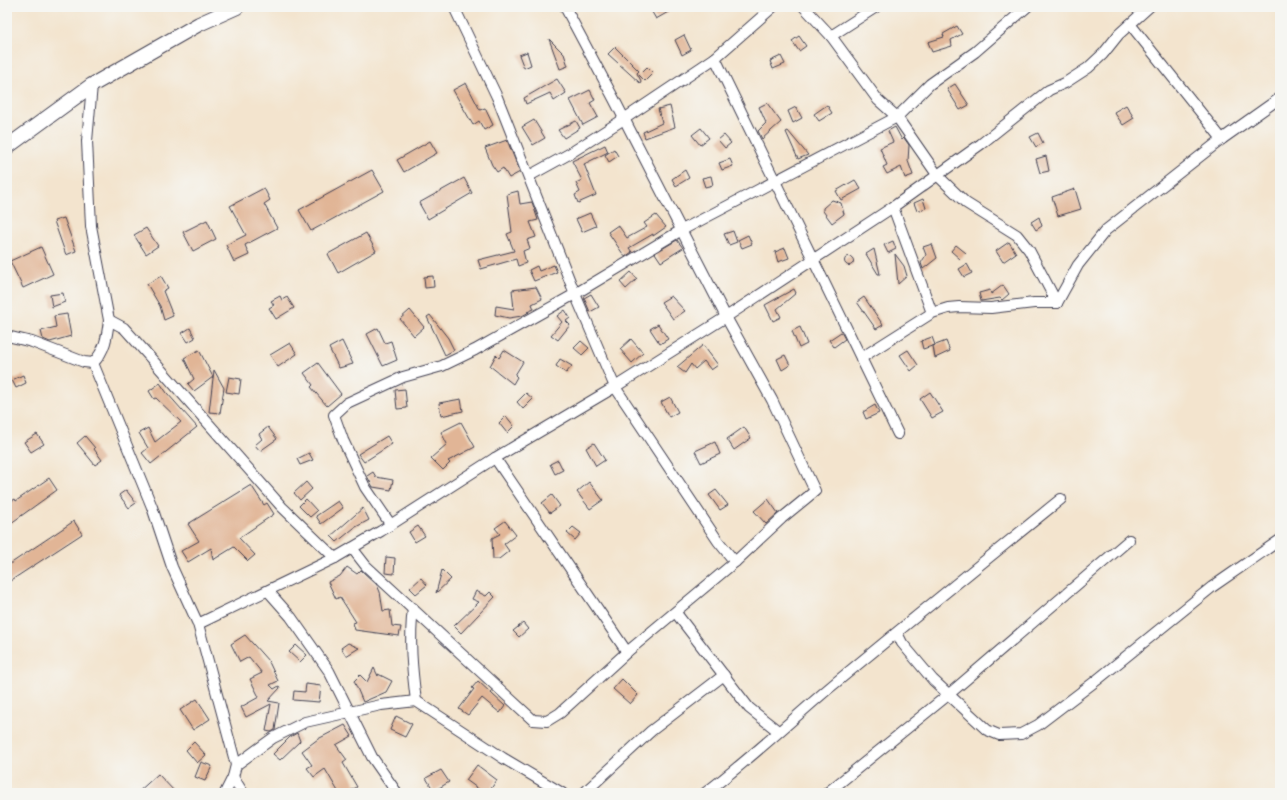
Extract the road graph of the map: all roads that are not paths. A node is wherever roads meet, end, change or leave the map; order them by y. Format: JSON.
{"nodes":[{"id":1,"x":237,"y":7,"type":"edge"},
{"id":2,"x":454,"y":7,"type":"edge"},
{"id":3,"x":565,"y":7,"type":"edge"},
{"id":4,"x":773,"y":7,"type":"edge"},
{"id":5,"x":804,"y":7,"type":"edge"},
{"id":6,"x":876,"y":7,"type":"edge"},
{"id":7,"x":1027,"y":7,"type":"edge"},
{"id":8,"x":1149,"y":7,"type":"edge"},
{"id":9,"x":1130,"y":24,"type":"junction"},
{"id":10,"x":831,"y":36,"type":"junction"},
{"id":11,"x":715,"y":58,"type":"junction"},
{"id":12,"x":92,"y":85,"type":"junction"},
{"id":13,"x":1280,"y":98,"type":"edge"},
{"id":14,"x":897,"y":116,"type":"junction"},
{"id":15,"x":624,"y":119,"type":"junction"},
{"id":16,"x":1222,"y":139,"type":"junction"},
{"id":17,"x":7,"y":147,"type":"edge"},
{"id":18,"x":529,"y":176,"type":"junction"},
{"id":19,"x":938,"y":176,"type":"junction"},
{"id":20,"x":774,"y":181,"type":"junction"},
{"id":21,"x":892,"y":208,"type":"junction"},
{"id":22,"x":681,"y":230,"type":"junction"},
{"id":23,"x":813,"y":261,"type":"junction"},
{"id":24,"x":575,"y":294,"type":"junction"},
{"id":25,"x":1057,"y":303,"type":"junction"},
{"id":26,"x":932,"y":313,"type":"junction"},
{"id":27,"x":726,"y":317,"type":"junction"},
{"id":28,"x":109,"y":320,"type":"junction"},
{"id":29,"x":7,"y":336,"type":"edge"},
{"id":30,"x":861,"y":358,"type":"junction"},
{"id":31,"x":93,"y":363,"type":"junction"},
{"id":32,"x":615,"y":387,"type":"junction"},
{"id":33,"x":898,"y":434,"type":"dead end"},
{"id":34,"x":495,"y":458,"type":"junction"},
{"id":35,"x":1061,"y":499,"type":"dead end"},
{"id":36,"x":391,"y":525,"type":"junction"},
{"id":37,"x":1129,"y":540,"type":"dead end"},
{"id":38,"x":1280,"y":540,"type":"edge"},
{"id":39,"x":352,"y":548,"type":"junction"},
{"id":40,"x":335,"y":558,"type":"junction"},
{"id":41,"x":735,"y":562,"type":"junction"},
{"id":42,"x":268,"y":591,"type":"junction"},
{"id":43,"x":413,"y":608,"type":"junction"},
{"id":44,"x":676,"y":613,"type":"junction"},
{"id":45,"x":198,"y":624,"type":"junction"},
{"id":46,"x":896,"y":633,"type":"junction"},
{"id":47,"x":627,"y":652,"type":"junction"},
{"id":48,"x":724,"y":675,"type":"junction"},
{"id":49,"x":948,"y":695,"type":"junction"},
{"id":50,"x":416,"y":701,"type":"junction"},
{"id":51,"x":349,"y":712,"type":"junction"},
{"id":52,"x":778,"y":731,"type":"junction"},
{"id":53,"x":236,"y":765,"type":"junction"},
{"id":54,"x":233,"y":777,"type":"junction"},
{"id":55,"x":225,"y":793,"type":"edge"},
{"id":56,"x":243,"y":793,"type":"edge"},
{"id":57,"x":397,"y":793,"type":"edge"},
{"id":58,"x":562,"y":793,"type":"edge"},
{"id":59,"x":584,"y":793,"type":"edge"},
{"id":60,"x":705,"y":793,"type":"edge"},
{"id":61,"x":828,"y":793,"type":"edge"}],
"edges":[{"from":1,"to":12,"type":"street"},
{"from":2,"to":18,"type":"street"},
{"from":3,"to":15,"type":"street"},
{"from":4,"to":11,"type":"street"},
{"from":5,"to":10,"type":"street"},
{"from":6,"to":10,"type":"street"},
{"from":7,"to":14,"type":"street"},
{"from":8,"to":9,"type":"street"},
{"from":9,"to":16,"type":"street"},
{"from":9,"to":19,"type":"street"},
{"from":10,"to":14,"type":"street"},
{"from":11,"to":15,"type":"street"},
{"from":11,"to":20,"type":"street"},
{"from":12,"to":17,"type":"street"},
{"from":12,"to":28,"type":"street"},
{"from":13,"to":16,"type":"street"},
{"from":14,"to":19,"type":"street"},
{"from":14,"to":20,"type":"street"},
{"from":15,"to":18,"type":"street"},
{"from":15,"to":22,"type":"street"},
{"from":16,"to":25,"type":"street"},
{"from":18,"to":24,"type":"street"},
{"from":19,"to":21,"type":"street"},
{"from":19,"to":25,"type":"street"},
{"from":20,"to":22,"type":"street"},
{"from":20,"to":23,"type":"street"},
{"from":21,"to":23,"type":"street"},
{"from":21,"to":26,"type":"street"},
{"from":22,"to":24,"type":"street"},
{"from":22,"to":27,"type":"street"},
{"from":23,"to":27,"type":"street"},
{"from":23,"to":30,"type":"street"},
{"from":24,"to":32,"type":"street"},
{"from":24,"to":36,"type":"street"},
{"from":25,"to":26,"type":"street"},
{"from":26,"to":30,"type":"street"},
{"from":27,"to":32,"type":"street"},
{"from":27,"to":41,"type":"street"},
{"from":28,"to":31,"type":"street"},
{"from":28,"to":40,"type":"street"},
{"from":29,"to":31,"type":"street"},
{"from":30,"to":33,"type":"street"},
{"from":31,"to":45,"type":"street"},
{"from":32,"to":34,"type":"street"},
{"from":32,"to":41,"type":"street"},
{"from":34,"to":36,"type":"street"},
{"from":34,"to":47,"type":"street"},
{"from":35,"to":46,"type":"street"},
{"from":36,"to":39,"type":"street"},
{"from":37,"to":49,"type":"street"},
{"from":38,"to":49,"type":"street"},
{"from":39,"to":40,"type":"street"},
{"from":39,"to":43,"type":"street"},
{"from":40,"to":42,"type":"street"},
{"from":41,"to":44,"type":"street"},
{"from":42,"to":45,"type":"street"},
{"from":42,"to":51,"type":"street"},
{"from":43,"to":47,"type":"street"},
{"from":43,"to":50,"type":"street"},
{"from":44,"to":47,"type":"street"},
{"from":44,"to":48,"type":"street"},
{"from":45,"to":53,"type":"street"},
{"from":46,"to":49,"type":"street"},
{"from":46,"to":52,"type":"street"},
{"from":48,"to":52,"type":"street"},
{"from":48,"to":59,"type":"street"},
{"from":49,"to":61,"type":"street"},
{"from":50,"to":51,"type":"street"},
{"from":50,"to":58,"type":"street"},
{"from":51,"to":53,"type":"street"},
{"from":51,"to":57,"type":"street"},
{"from":52,"to":60,"type":"street"},
{"from":53,"to":54,"type":"street"},
{"from":54,"to":55,"type":"street"},
{"from":54,"to":56,"type":"street"}]}
